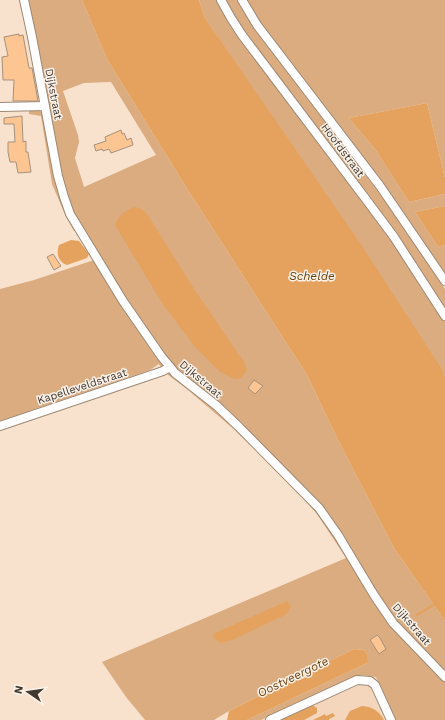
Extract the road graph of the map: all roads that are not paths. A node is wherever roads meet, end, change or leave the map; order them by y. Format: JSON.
{"nodes":[{"id":1,"x":24,"y":0,"type":"edge"},
{"id":2,"x":221,"y":0,"type":"edge"},
{"id":3,"x":242,"y":0,"type":"edge"},
{"id":4,"x":45,"y":106,"type":"junction"},
{"id":5,"x":0,"y":107,"type":"edge"},
{"id":6,"x":445,"y":281,"type":"edge"},
{"id":7,"x":445,"y":316,"type":"edge"},
{"id":8,"x":170,"y":367,"type":"junction"},
{"id":9,"x":0,"y":426,"type":"edge"},
{"id":10,"x":445,"y":677,"type":"edge"},
{"id":11,"x":270,"y":720,"type":"edge"},
{"id":12,"x":391,"y":720,"type":"edge"}],
"edges":[{"from":1,"to":4,"type":"street","name":"Dijkstraat"},
{"from":2,"to":7,"type":"street","name":"Hoofdstraat"},
{"from":3,"to":6,"type":"street"},
{"from":4,"to":5,"type":"street"},
{"from":4,"to":8,"type":"street","name":"Dijkstraat"},
{"from":8,"to":9,"type":"street","name":"Kapelleveldstraat"},
{"from":8,"to":10,"type":"street","name":"Dijkstraat"},
{"from":11,"to":12,"type":"street"}]}
